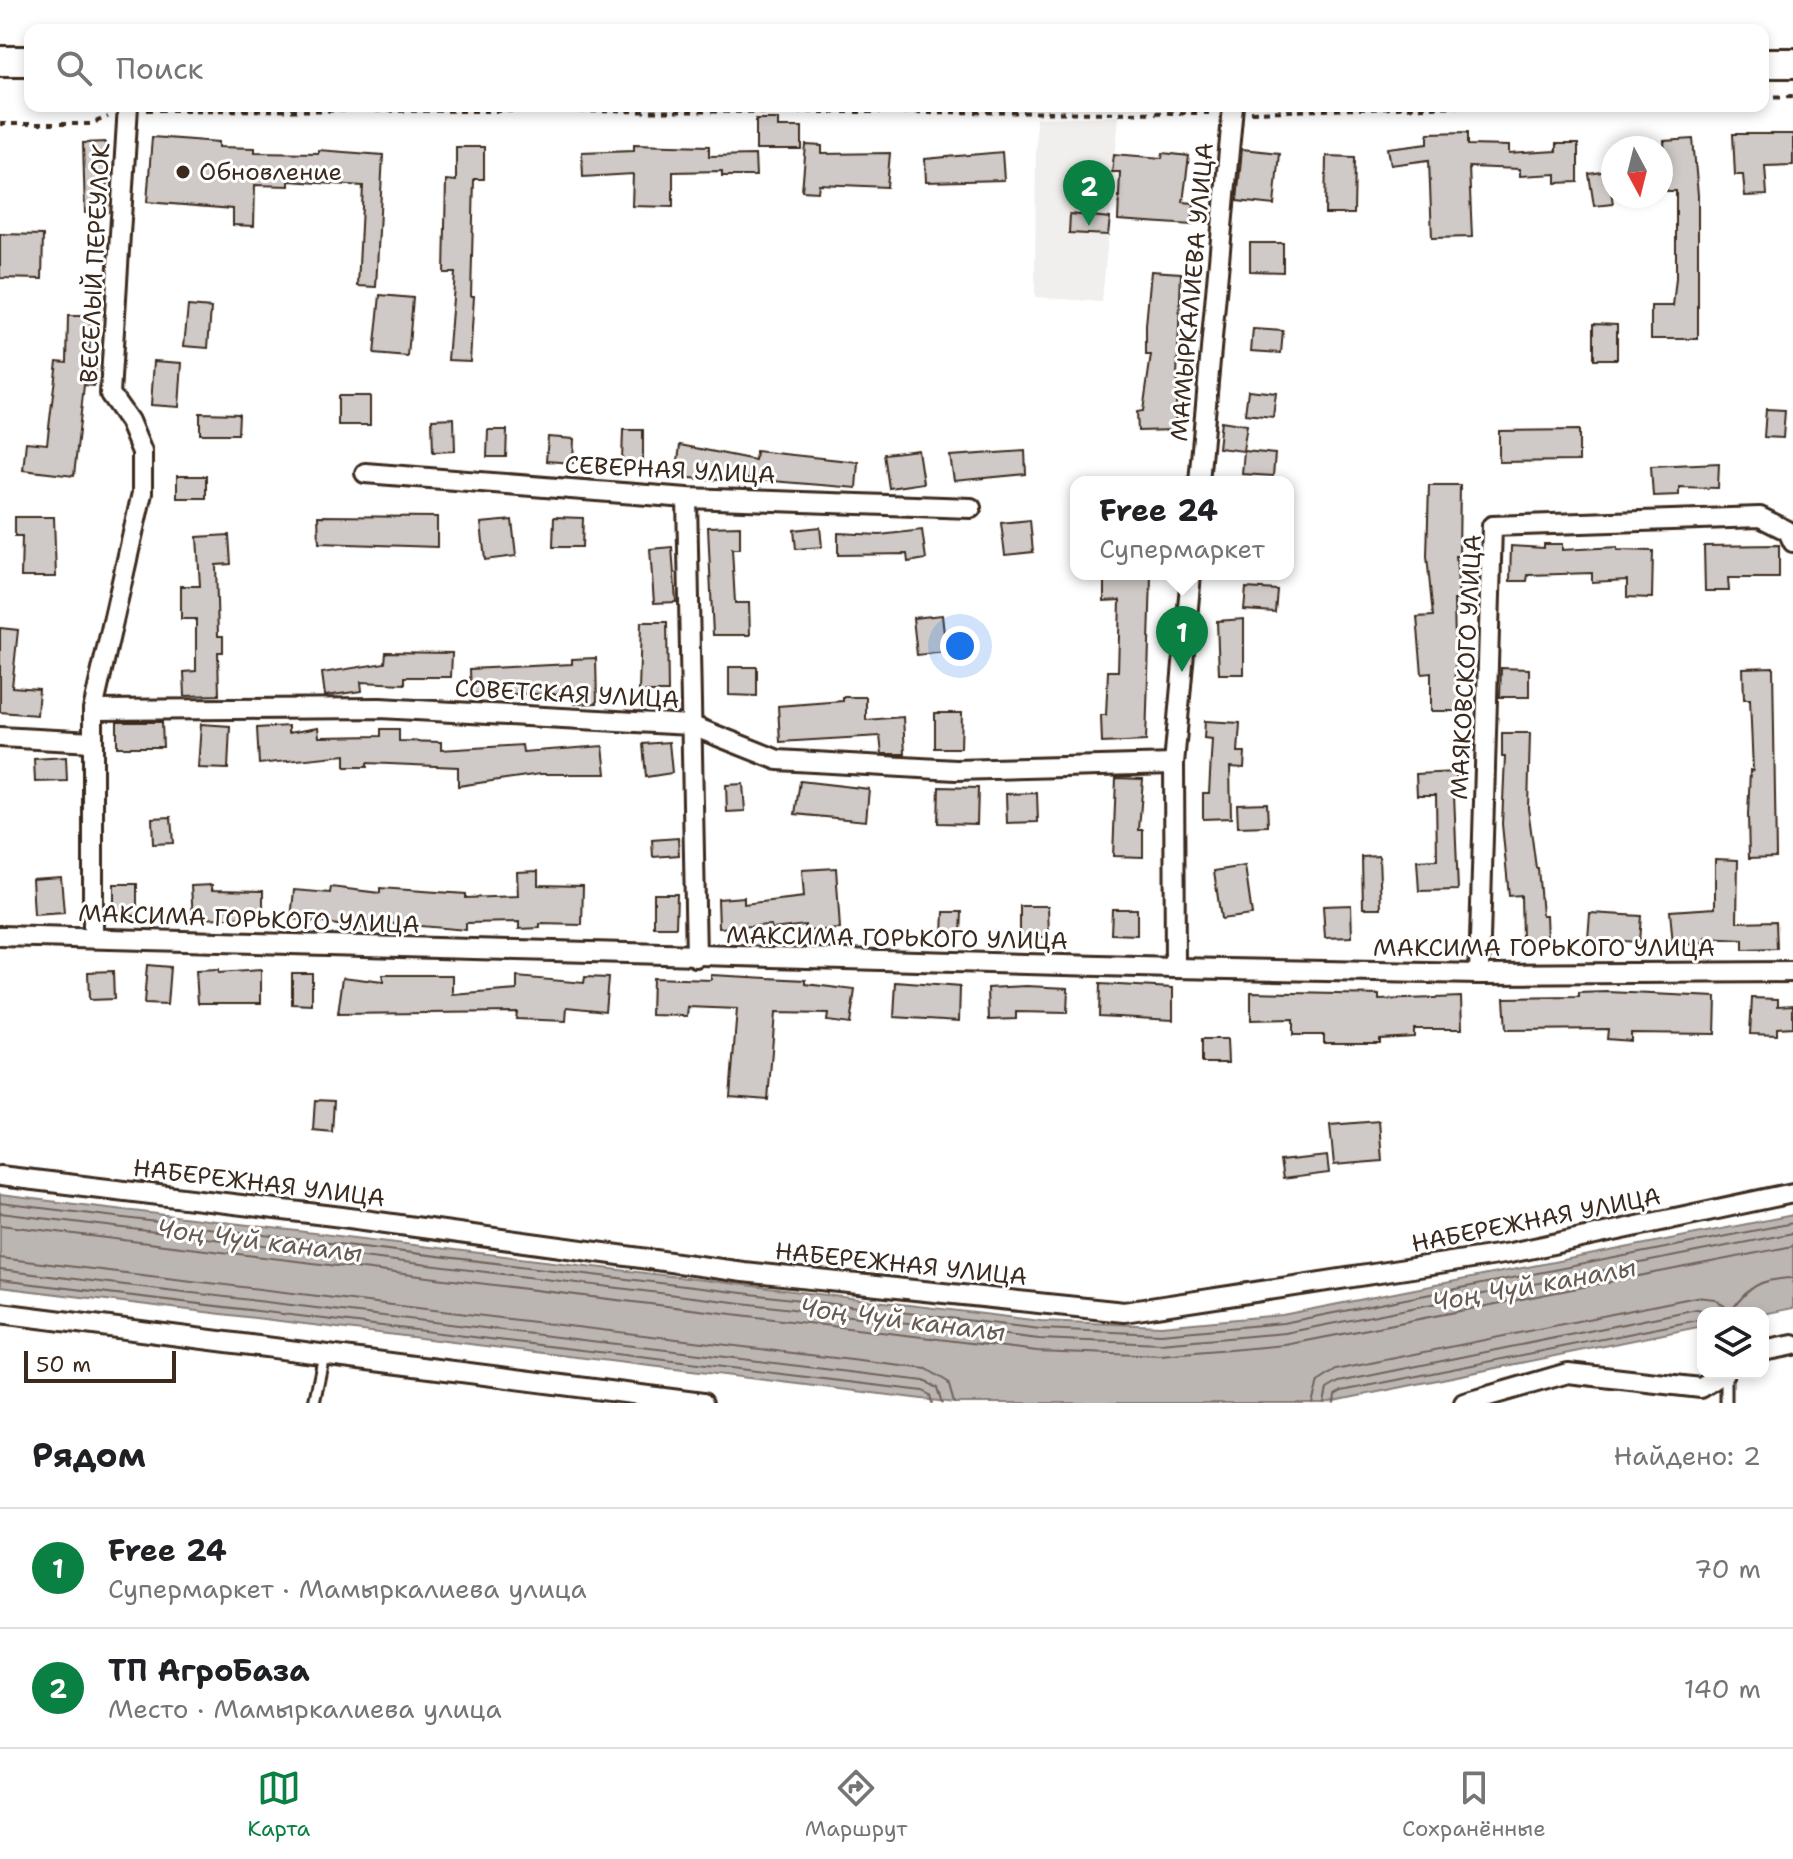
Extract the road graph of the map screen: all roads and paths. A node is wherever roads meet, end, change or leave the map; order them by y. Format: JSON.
{"nodes":[{"id":1,"x":0,"y":61,"type":"edge"},
{"id":2,"x":24,"y":61,"type":"edge"},
{"id":3,"x":1769,"y":63,"type":"edge"},
{"id":4,"x":1793,"y":63,"type":"edge"},
{"id":5,"x":1793,"y":96,"type":"edge"},
{"id":6,"x":1769,"y":97,"type":"edge"},
{"id":7,"x":118,"y":112,"type":"edge"},
{"id":8,"x":128,"y":112,"type":"edge"},
{"id":9,"x":1233,"y":112,"type":"edge"},
{"id":10,"x":0,"y":124,"type":"edge"},
{"id":11,"x":365,"y":473,"type":"dead end"},
{"id":12,"x":1200,"y":476,"type":"edge"},
{"id":13,"x":687,"y":498,"type":"junction"},
{"id":14,"x":971,"y":508,"type":"dead end"},
{"id":15,"x":1793,"y":542,"type":"edge"},
{"id":16,"x":1190,"y":580,"type":"edge"},
{"id":17,"x":93,"y":710,"type":"junction"},
{"id":18,"x":690,"y":725,"type":"junction"},
{"id":19,"x":0,"y":737,"type":"edge"},
{"id":20,"x":93,"y":742,"type":"junction"},
{"id":21,"x":1174,"y":764,"type":"junction"},
{"id":22,"x":0,"y":936,"type":"edge"},
{"id":23,"x":93,"y":937,"type":"junction"},
{"id":24,"x":696,"y":957,"type":"junction"},
{"id":25,"x":1175,"y":968,"type":"junction"},
{"id":26,"x":1793,"y":972,"type":"edge"},
{"id":27,"x":1479,"y":974,"type":"junction"},
{"id":28,"x":0,"y":1176,"type":"edge"},
{"id":29,"x":1793,"y":1193,"type":"edge"},
{"id":30,"x":0,"y":1313,"type":"edge"},
{"id":31,"x":1793,"y":1345,"type":"edge"},
{"id":32,"x":1769,"y":1350,"type":"edge"},
{"id":33,"x":324,"y":1355,"type":"junction"},
{"id":34,"x":1715,"y":1379,"type":"edge"},
{"id":35,"x":1725,"y":1379,"type":"edge"},
{"id":36,"x":314,"y":1403,"type":"edge"},
{"id":37,"x":703,"y":1403,"type":"edge"},
{"id":38,"x":1464,"y":1403,"type":"edge"},
{"id":39,"x":1726,"y":1403,"type":"edge"}],
"edges":[{"from":1,"to":2,"type":"main road"},
{"from":3,"to":4,"type":"main road"},
{"from":5,"to":6,"type":"path"},
{"from":7,"to":10,"type":"path"},
{"from":8,"to":17,"type":"street","name":"ВЕСЕЛЫЙ ПЕРЕУЛОК"},
{"from":9,"to":12,"type":"street","name":"МАМЫРКАЛИЕВА УЛИЦА"},
{"from":11,"to":13,"type":"street","name":"СЕВЕРНАЯ УЛИЦА"},
{"from":13,"to":14,"type":"street","name":"СЕВЕРНАЯ УЛИЦА"},
{"from":13,"to":18,"type":"street"},
{"from":15,"to":27,"type":"street","name":"МАЯКОВСКОГО УЛИЦА"},
{"from":16,"to":21,"type":"street"},
{"from":17,"to":18,"type":"street","name":"СОВЕТСКАЯ УЛИЦА"},
{"from":17,"to":20,"type":"street","name":"ВЕСЕЛЫЙ ПЕРЕУЛОК"},
{"from":18,"to":21,"type":"street","name":"СОВЕТСКАЯ УЛИЦА"},
{"from":18,"to":24,"type":"street"},
{"from":19,"to":20,"type":"street"},
{"from":20,"to":23,"type":"street","name":"ВЕСЕЛЫЙ ПЕРЕУЛОК"},
{"from":21,"to":25,"type":"street"},
{"from":22,"to":23,"type":"street","name":"МАКСИМА ГОРЬКОГО УЛИЦА"},
{"from":23,"to":24,"type":"street","name":"МАКСИМА ГОРЬКОГО УЛИЦА"},
{"from":24,"to":25,"type":"street","name":"МАКСИМА ГОРЬКОГО УЛИЦА"},
{"from":25,"to":27,"type":"street","name":"МАКСИМА ГОРЬКОГО УЛИЦА"},
{"from":26,"to":27,"type":"street","name":"МАКСИМА ГОРЬКОГО УЛИЦА"},
{"from":28,"to":29,"type":"street","name":"НАБЕРЕЖНАЯ УЛИЦА"},
{"from":30,"to":33,"type":"street"},
{"from":31,"to":32,"type":"street"},
{"from":33,"to":36,"type":"lane"},
{"from":33,"to":37,"type":"street"},
{"from":34,"to":38,"type":"street"},
{"from":35,"to":39,"type":"lane"}]}
